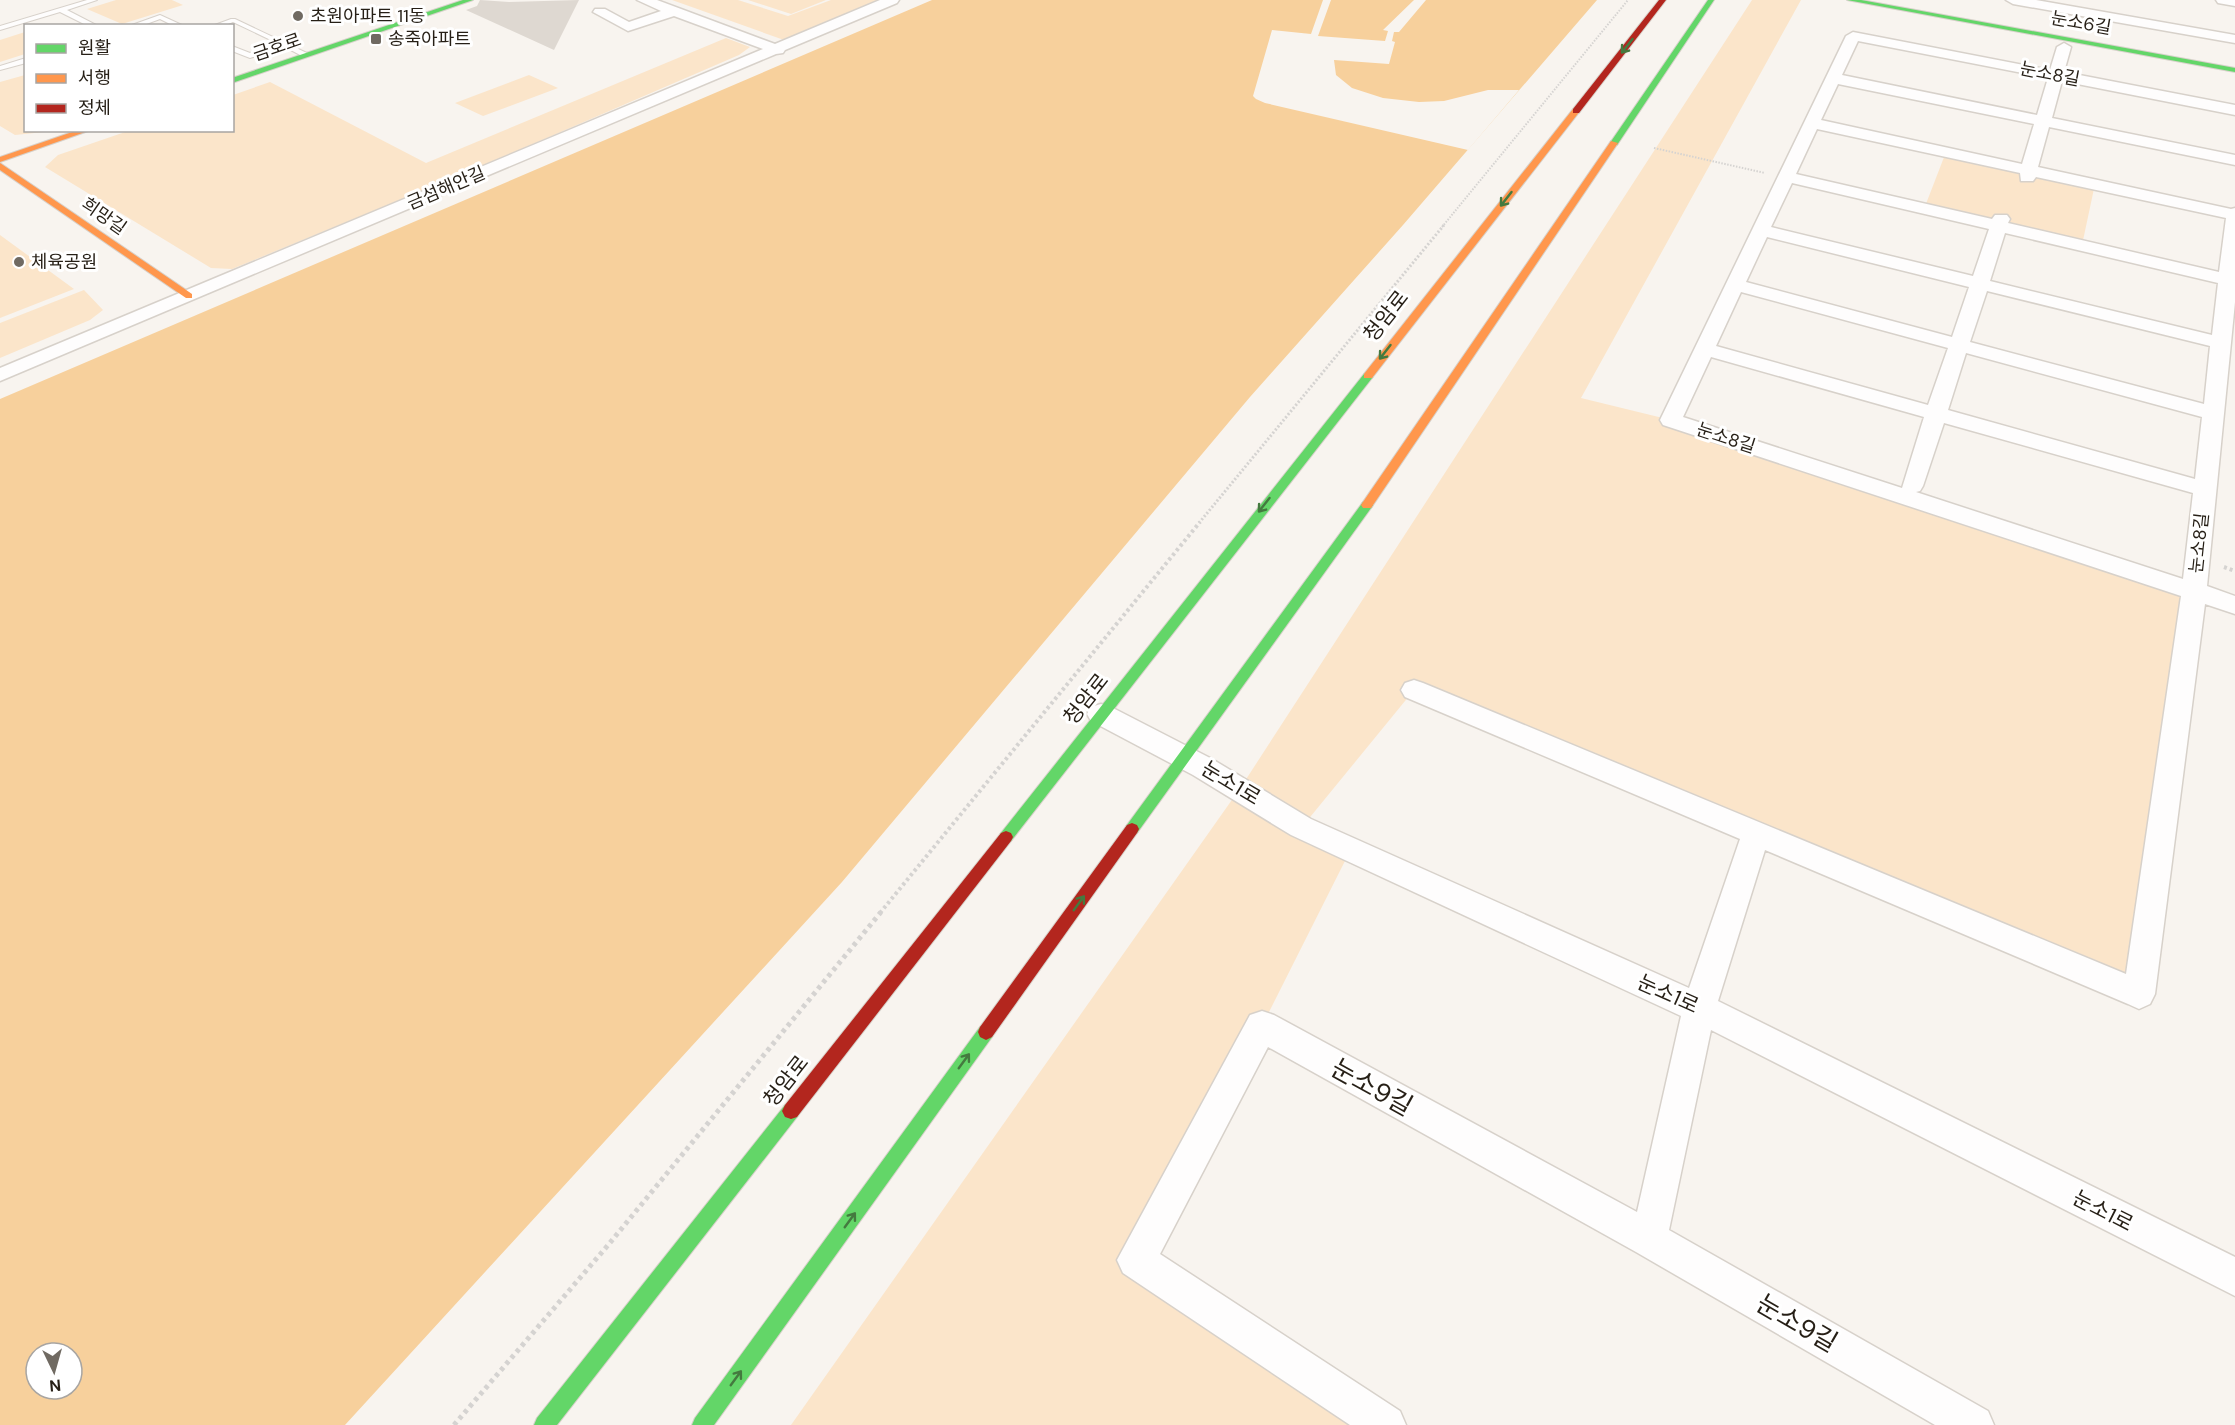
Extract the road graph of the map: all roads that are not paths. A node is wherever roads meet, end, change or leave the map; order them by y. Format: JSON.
{"nodes":[{"id":1,"x":94,"y":0,"type":"edge"},
{"id":2,"x":470,"y":0,"type":"edge"},
{"id":3,"x":644,"y":0,"type":"edge"},
{"id":4,"x":892,"y":0,"type":"edge"},
{"id":5,"x":1663,"y":0,"type":"edge"},
{"id":6,"x":1711,"y":0,"type":"edge"},
{"id":7,"x":1850,"y":0,"type":"edge"},
{"id":8,"x":2013,"y":0,"type":"edge"},
{"id":9,"x":2223,"y":0,"type":"edge"},
{"id":10,"x":2235,"y":2,"type":"edge"},
{"id":11,"x":2072,"y":5,"type":"edge"},
{"id":12,"x":61,"y":10,"type":"junction"},
{"id":13,"x":674,"y":11,"type":"junction"},
{"id":14,"x":600,"y":12,"type":"dead end"},
{"id":15,"x":91,"y":24,"type":"edge"},
{"id":16,"x":138,"y":24,"type":"edge"},
{"id":17,"x":176,"y":24,"type":"edge"},
{"id":18,"x":221,"y":24,"type":"edge"},
{"id":19,"x":0,"y":28,"type":"edge"},
{"id":20,"x":2066,"y":31,"type":"dead end"},
{"id":21,"x":2235,"y":39,"type":"edge"},
{"id":22,"x":284,"y":45,"type":"junction"},
{"id":23,"x":2064,"y":48,"type":"dead end"},
{"id":24,"x":234,"y":49,"type":"edge"},
{"id":25,"x":778,"y":50,"type":"junction"},
{"id":26,"x":307,"y":55,"type":"junction"},
{"id":27,"x":24,"y":61,"type":"edge"},
{"id":28,"x":0,"y":68,"type":"edge"},
{"id":29,"x":2235,"y":70,"type":"edge"},
{"id":30,"x":2056,"y":75,"type":"junction"},
{"id":31,"x":1833,"y":78,"type":"junction"},
{"id":32,"x":234,"y":80,"type":"edge"},
{"id":33,"x":2235,"y":110,"type":"edge"},
{"id":34,"x":2043,"y":121,"type":"junction"},
{"id":35,"x":1812,"y":123,"type":"junction"},
{"id":36,"x":81,"y":132,"type":"edge"},
{"id":37,"x":0,"y":160,"type":"edge"},
{"id":38,"x":2235,"y":160,"type":"edge"},
{"id":39,"x":0,"y":166,"type":"edge"},
{"id":40,"x":2028,"y":173,"type":"junction"},
{"id":41,"x":1786,"y":177,"type":"junction"},
{"id":42,"x":2235,"y":214,"type":"edge"},
{"id":43,"x":2000,"y":223,"type":"junction"},
{"id":44,"x":1761,"y":230,"type":"junction"},
{"id":45,"x":2231,"y":280,"type":"edge"},
{"id":46,"x":1979,"y":284,"type":"junction"},
{"id":47,"x":1735,"y":285,"type":"junction"},
{"id":48,"x":189,"y":296,"type":"junction"},
{"id":49,"x":2221,"y":343,"type":"junction"},
{"id":50,"x":1959,"y":345,"type":"junction"},
{"id":51,"x":1705,"y":348,"type":"junction"},
{"id":52,"x":0,"y":375,"type":"edge"},
{"id":53,"x":2213,"y":413,"type":"junction"},
{"id":54,"x":1936,"y":414,"type":"junction"},
{"id":55,"x":1912,"y":486,"type":"dead end"},
{"id":56,"x":2205,"y":489,"type":"junction"},
{"id":57,"x":2194,"y":591,"type":"junction"},
{"id":58,"x":2235,"y":605,"type":"edge"},
{"id":59,"x":1413,"y":690,"type":"dead end"},
{"id":60,"x":1101,"y":714,"type":"junction"},
{"id":61,"x":1185,"y":756,"type":"junction"},
{"id":62,"x":1756,"y":834,"type":"junction"},
{"id":63,"x":1699,"y":1008,"type":"junction"},
{"id":64,"x":1649,"y":1239,"type":"junction"},
{"id":65,"x":2235,"y":1277,"type":"edge"},
{"id":66,"x":544,"y":1425,"type":"edge"},
{"id":67,"x":702,"y":1425,"type":"edge"},
{"id":68,"x":1386,"y":1425,"type":"edge"},
{"id":69,"x":1974,"y":1425,"type":"edge"}],
"edges":[{"from":1,"to":12,"type":"lane"},
{"from":2,"to":26,"type":"main road","name":"금호로"},
{"from":3,"to":13,"type":"street"},
{"from":4,"to":25,"type":"street","name":"금섬해안길"},
{"from":5,"to":60,"type":"main road","name":"청암로","one_way":true},
{"from":6,"to":61,"type":"main road"},
{"from":7,"to":29,"type":"main road","name":"눈소6길"},
{"from":8,"to":11,"type":"street"},
{"from":9,"to":10,"type":"street"},
{"from":11,"to":20,"type":"street"},
{"from":11,"to":21,"type":"street"},
{"from":12,"to":15,"type":"lane"},
{"from":12,"to":19,"type":"lane"},
{"from":13,"to":14,"type":"street"},
{"from":13,"to":25,"type":"street"},
{"from":16,"to":17,"type":"lane"},
{"from":18,"to":22,"type":"lane"},
{"from":22,"to":24,"type":"lane"},
{"from":22,"to":26,"type":"lane"},
{"from":23,"to":30,"type":"street"},
{"from":25,"to":48,"type":"street","name":"금섬해안길"},
{"from":26,"to":32,"type":"main road","name":"금호로"},
{"from":27,"to":28,"type":"lane"},
{"from":30,"to":31,"type":"street","name":"눈소8길"},
{"from":30,"to":33,"type":"street","name":"눈소8길"},
{"from":30,"to":34,"type":"street"},
{"from":31,"to":34,"type":"street"},
{"from":31,"to":35,"type":"street","name":"눈소8길"},
{"from":34,"to":38,"type":"street"},
{"from":34,"to":40,"type":"street"},
{"from":35,"to":40,"type":"street"},
{"from":35,"to":41,"type":"street","name":"눈소8길"},
{"from":36,"to":37,"type":"main road"},
{"from":39,"to":48,"type":"main road","name":"희망길"},
{"from":40,"to":42,"type":"street"},
{"from":41,"to":43,"type":"street"},
{"from":41,"to":44,"type":"street","name":"눈소8길"},
{"from":42,"to":45,"type":"street","name":"눈소8길"},
{"from":43,"to":45,"type":"street"},
{"from":43,"to":46,"type":"street"},
{"from":44,"to":46,"type":"street"},
{"from":44,"to":47,"type":"street","name":"눈소8길"},
{"from":45,"to":49,"type":"street","name":"눈소8길"},
{"from":46,"to":49,"type":"street"},
{"from":46,"to":50,"type":"street"},
{"from":47,"to":50,"type":"street"},
{"from":47,"to":51,"type":"street","name":"눈소8길"},
{"from":48,"to":52,"type":"street","name":"금섬해안길"},
{"from":49,"to":53,"type":"street","name":"눈소8길"},
{"from":50,"to":53,"type":"street"},
{"from":50,"to":54,"type":"street"},
{"from":51,"to":54,"type":"street"},
{"from":51,"to":57,"type":"street","name":"눈소8길"},
{"from":53,"to":56,"type":"street","name":"눈소8길"},
{"from":54,"to":55,"type":"street"},
{"from":54,"to":56,"type":"street"},
{"from":56,"to":57,"type":"street","name":"눈소8길"},
{"from":57,"to":58,"type":"street"},
{"from":57,"to":62,"type":"street"},
{"from":59,"to":62,"type":"street"},
{"from":60,"to":61,"type":"street","name":"눈소1로"},
{"from":60,"to":66,"type":"main road","name":"청암로"},
{"from":61,"to":63,"type":"street","name":"눈소1로"},
{"from":67,"to":61,"type":"main road","one_way":true},
{"from":62,"to":63,"type":"street"},
{"from":63,"to":64,"type":"street"},
{"from":63,"to":65,"type":"street","name":"눈소1로"},
{"from":64,"to":68,"type":"street","name":"눈소9길"},
{"from":64,"to":69,"type":"street","name":"눈소9길"}]}
